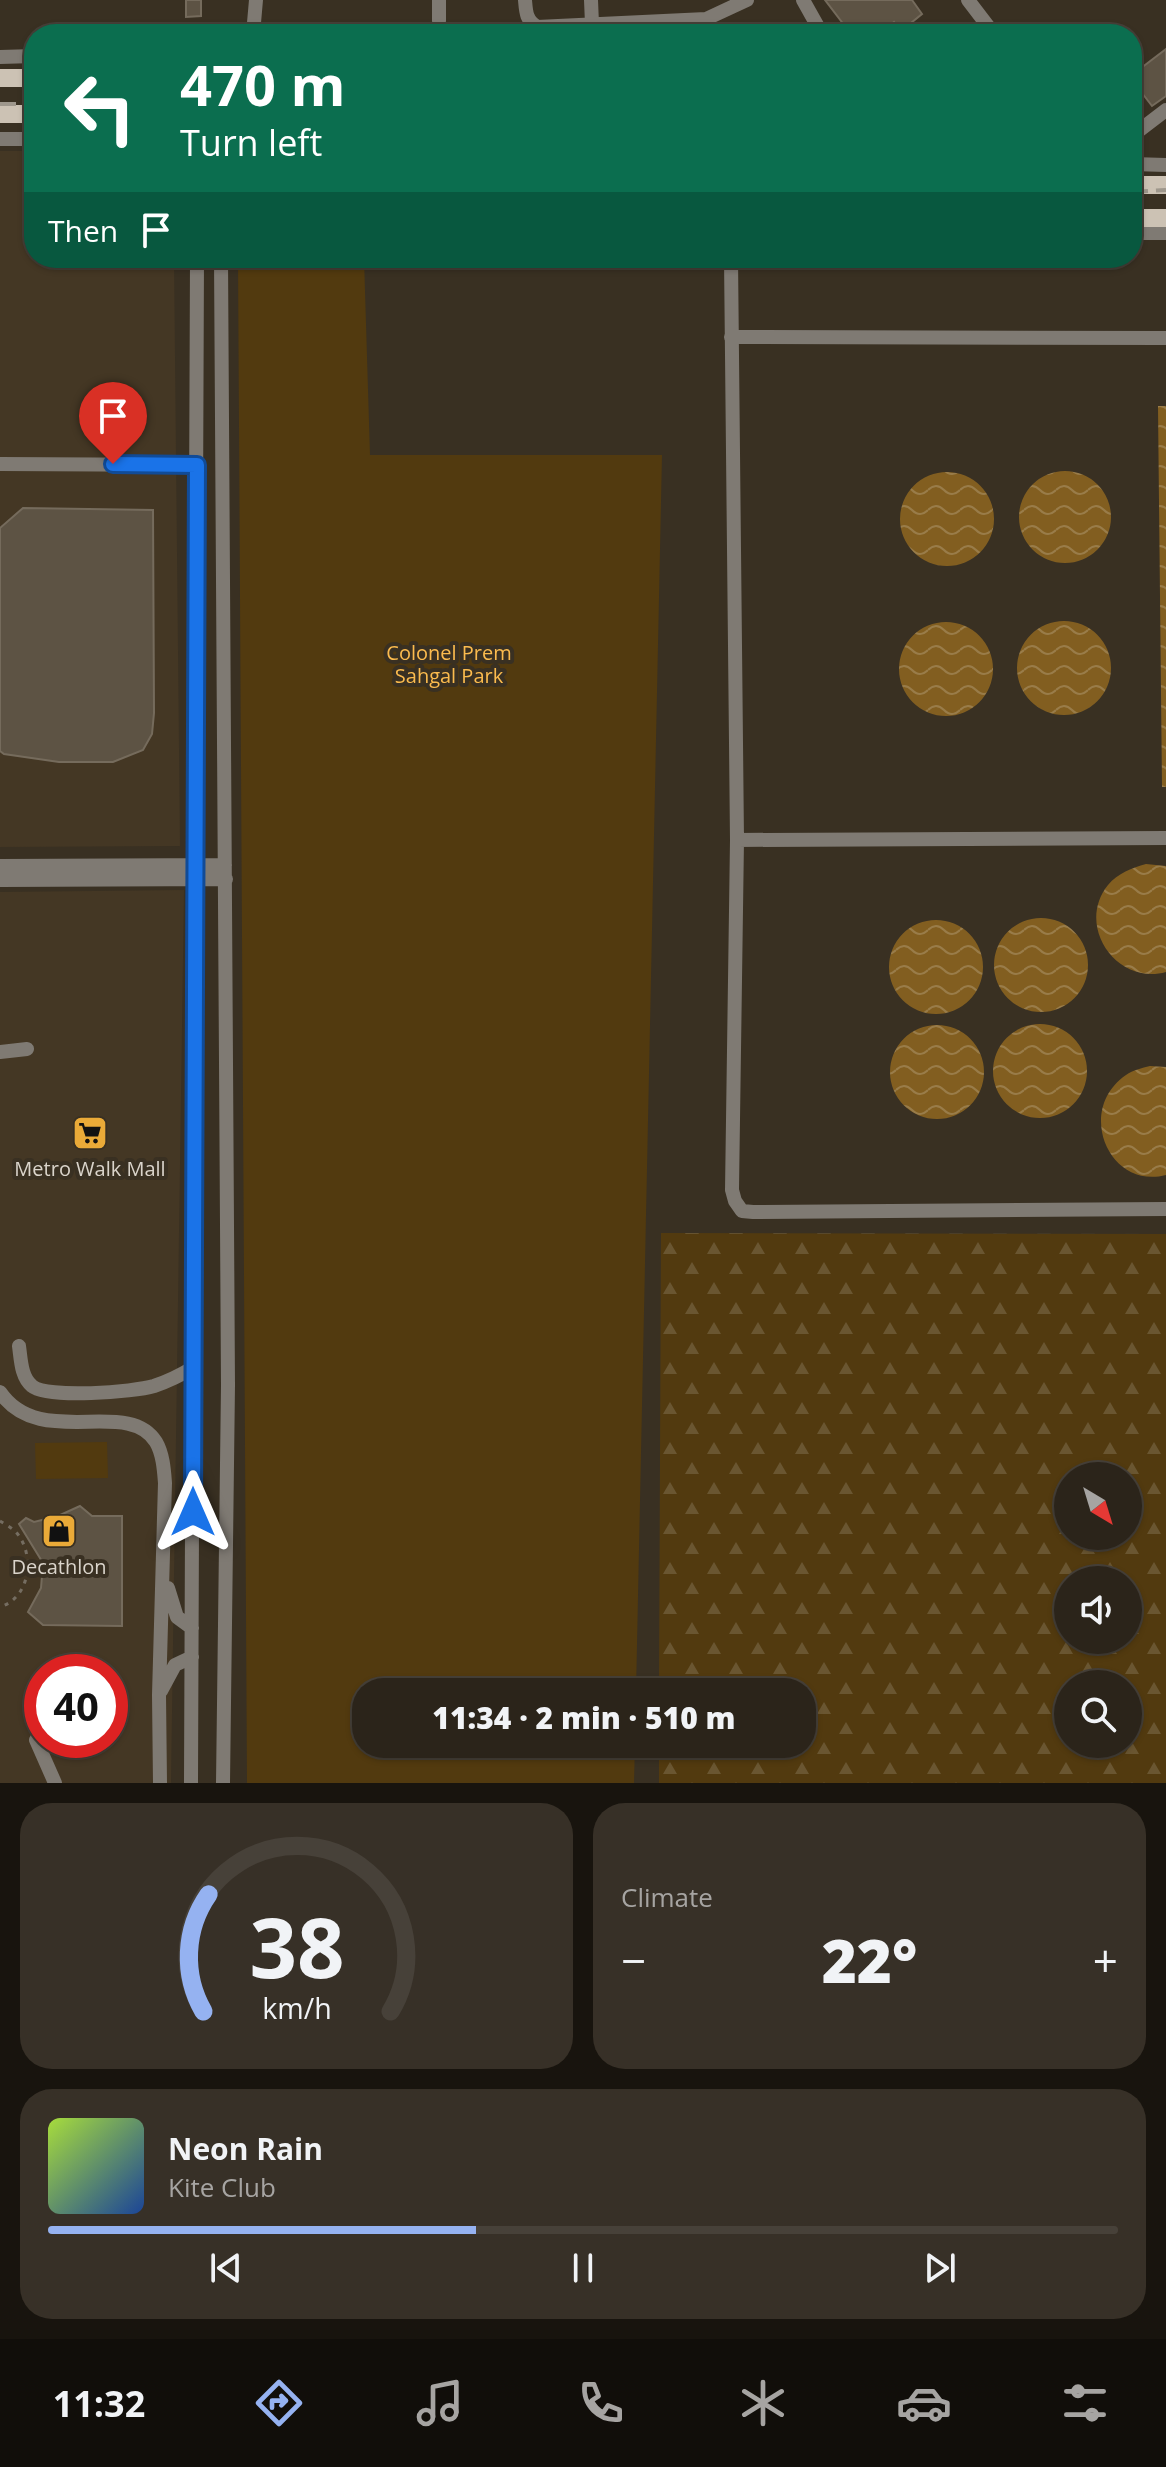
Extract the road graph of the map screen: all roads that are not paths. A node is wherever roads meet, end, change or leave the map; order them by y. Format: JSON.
{"nodes":[{"id":1,"x":256,"y":0,"type":"edge"},
{"id":2,"x":439,"y":0,"type":"edge"},
{"id":3,"x":525,"y":0,"type":"edge"},
{"id":4,"x":591,"y":0,"type":"edge"},
{"id":5,"x":747,"y":0,"type":"edge"},
{"id":6,"x":803,"y":0,"type":"edge"},
{"id":7,"x":968,"y":0,"type":"edge"},
{"id":8,"x":715,"y":8,"type":"edge"},
{"id":9,"x":439,"y":21,"type":"dead end"},
{"id":10,"x":254,"y":24,"type":"edge"},
{"id":11,"x":532,"y":24,"type":"edge"},
{"id":12,"x":592,"y":24,"type":"joint"},
{"id":13,"x":816,"y":24,"type":"edge"},
{"id":14,"x":986,"y":24,"type":"edge"},
{"id":15,"x":24,"y":56,"type":"edge"},
{"id":16,"x":0,"y":57,"type":"edge"},
{"id":17,"x":0,"y":78,"type":"edge"},
{"id":18,"x":24,"y":78,"type":"edge"},
{"id":19,"x":1166,"y":110,"type":"edge"},
{"id":20,"x":0,"y":114,"type":"edge"},
{"id":21,"x":24,"y":114,"type":"edge"},
{"id":22,"x":1142,"y":128,"type":"edge"},
{"id":23,"x":0,"y":139,"type":"edge"},
{"id":24,"x":24,"y":139,"type":"edge"},
{"id":25,"x":1142,"y":164,"type":"edge"},
{"id":26,"x":1166,"y":165,"type":"edge"},
{"id":27,"x":1142,"y":185,"type":"edge"},
{"id":28,"x":1166,"y":185,"type":"edge"},
{"id":29,"x":1142,"y":218,"type":"edge"},
{"id":30,"x":1166,"y":218,"type":"edge"},
{"id":31,"x":1142,"y":233,"type":"edge"},
{"id":32,"x":1166,"y":233,"type":"edge"},
{"id":33,"x":197,"y":268,"type":"edge"},
{"id":34,"x":221,"y":268,"type":"edge"},
{"id":35,"x":731,"y":268,"type":"edge"},
{"id":36,"x":731,"y":337,"type":"junction"},
{"id":37,"x":1166,"y":338,"type":"edge"},
{"id":38,"x":0,"y":464,"type":"edge"},
{"id":39,"x":197,"y":465,"type":"junction"},
{"id":40,"x":1166,"y":838,"type":"edge"},
{"id":41,"x":737,"y":840,"type":"junction"},
{"id":42,"x":0,"y":866,"type":"edge"},
{"id":43,"x":194,"y":871,"type":"junction"},
{"id":44,"x":226,"y":872,"type":"junction"},
{"id":45,"x":0,"y":880,"type":"edge"},
{"id":46,"x":27,"y":1049,"type":"dead end"},
{"id":47,"x":0,"y":1052,"type":"edge"},
{"id":48,"x":1166,"y":1209,"type":"edge"},
{"id":49,"x":19,"y":1346,"type":"dead end"},
{"id":50,"x":194,"y":1367,"type":"junction"},
{"id":51,"x":0,"y":1392,"type":"edge"},
{"id":52,"x":164,"y":1576,"type":"junction"},
{"id":53,"x":192,"y":1628,"type":"junction"},
{"id":54,"x":192,"y":1657,"type":"junction"},
{"id":55,"x":159,"y":1695,"type":"junction"},
{"id":56,"x":44,"y":1758,"type":"edge"},
{"id":57,"x":55,"y":1783,"type":"edge"},
{"id":58,"x":160,"y":1783,"type":"edge"},
{"id":59,"x":191,"y":1783,"type":"edge"},
{"id":60,"x":223,"y":1783,"type":"edge"}],
"edges":[{"from":1,"to":10,"type":"street"},
{"from":2,"to":9,"type":"street"},
{"from":3,"to":11,"type":"street"},
{"from":4,"to":12,"type":"street"},
{"from":5,"to":8,"type":"street"},
{"from":6,"to":13,"type":"street"},
{"from":7,"to":14,"type":"street"},
{"from":8,"to":12,"type":"street"},
{"from":15,"to":16,"type":"street"},
{"from":17,"to":18,"type":"main road"},
{"from":19,"to":22,"type":"street"},
{"from":20,"to":21,"type":"main road"},
{"from":23,"to":24,"type":"street"},
{"from":25,"to":26,"type":"street"},
{"from":27,"to":28,"type":"main road"},
{"from":29,"to":30,"type":"main road"},
{"from":31,"to":32,"type":"street"},
{"from":33,"to":39,"type":"street"},
{"from":34,"to":44,"type":"street"},
{"from":35,"to":36,"type":"street"},
{"from":36,"to":37,"type":"street"},
{"from":36,"to":41,"type":"street"},
{"from":38,"to":39,"type":"street"},
{"from":39,"to":43,"type":"street"},
{"from":40,"to":41,"type":"street"},
{"from":41,"to":48,"type":"street"},
{"from":42,"to":43,"type":"street"},
{"from":43,"to":44,"type":"street"},
{"from":43,"to":45,"type":"street"},
{"from":43,"to":50,"type":"street"},
{"from":44,"to":60,"type":"street"},
{"from":46,"to":47,"type":"street"},
{"from":49,"to":50,"type":"street"},
{"from":50,"to":53,"type":"street"},
{"from":51,"to":52,"type":"street"},
{"from":52,"to":53,"type":"street"},
{"from":52,"to":55,"type":"street"},
{"from":53,"to":54,"type":"street"},
{"from":54,"to":55,"type":"street"},
{"from":54,"to":59,"type":"street"},
{"from":55,"to":58,"type":"street"},
{"from":56,"to":57,"type":"street"}]}
